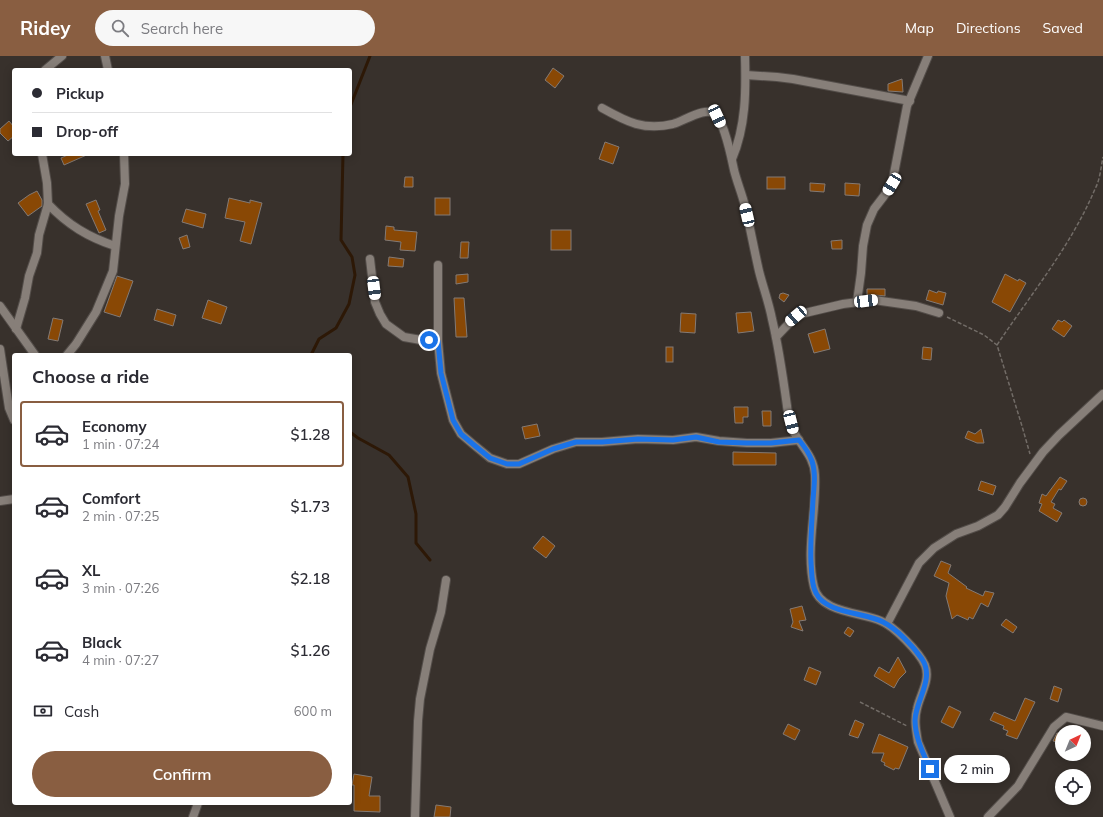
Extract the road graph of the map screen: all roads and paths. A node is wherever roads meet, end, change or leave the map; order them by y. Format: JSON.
{"nodes":[{"id":1,"x":62,"y":56,"type":"edge"},
{"id":2,"x":105,"y":56,"type":"edge"},
{"id":3,"x":745,"y":56,"type":"edge"},
{"id":4,"x":928,"y":56,"type":"edge"},
{"id":5,"x":47,"y":68,"type":"edge"},
{"id":6,"x":108,"y":68,"type":"edge"},
{"id":7,"x":746,"y":75,"type":"junction"},
{"id":8,"x":910,"y":101,"type":"junction"},
{"id":9,"x":602,"y":108,"type":"dead end"},
{"id":10,"x":42,"y":156,"type":"edge"},
{"id":11,"x":124,"y":156,"type":"edge"},
{"id":12,"x":1103,"y":157,"type":"edge"},
{"id":13,"x":732,"y":159,"type":"junction"},
{"id":14,"x":48,"y":204,"type":"junction"},
{"id":15,"x":115,"y":246,"type":"junction"},
{"id":16,"x":370,"y":259,"type":"dead end"},
{"id":17,"x":438,"y":265,"type":"dead end"},
{"id":18,"x":857,"y":302,"type":"junction"},
{"id":19,"x":0,"y":306,"type":"edge"},
{"id":20,"x":938,"y":313,"type":"joint"},
{"id":21,"x":16,"y":329,"type":"junction"},
{"id":22,"x":776,"y":337,"type":"junction"},
{"id":23,"x":438,"y":341,"type":"junction"},
{"id":24,"x":997,"y":345,"type":"junction"},
{"id":25,"x":0,"y":350,"type":"edge"},
{"id":26,"x":34,"y":353,"type":"edge"},
{"id":27,"x":69,"y":353,"type":"edge"},
{"id":28,"x":1103,"y":394,"type":"edge"},
{"id":29,"x":12,"y":415,"type":"edge"},
{"id":30,"x":799,"y":440,"type":"junction"},
{"id":31,"x":1033,"y":466,"type":"junction"},
{"id":32,"x":12,"y":499,"type":"edge"},
{"id":33,"x":0,"y":501,"type":"edge"},
{"id":34,"x":446,"y":580,"type":"dead end"},
{"id":35,"x":887,"y":624,"type":"junction"},
{"id":36,"x":860,"y":702,"type":"dead end"},
{"id":37,"x":1103,"y":726,"type":"edge"},
{"id":38,"x":916,"y":731,"type":"junction"},
{"id":39,"x":197,"y":805,"type":"edge"},
{"id":40,"x":193,"y":817,"type":"edge"},
{"id":41,"x":415,"y":817,"type":"edge"},
{"id":42,"x":950,"y":817,"type":"edge"},
{"id":43,"x":988,"y":817,"type":"edge"}],
"edges":[{"from":1,"to":5,"type":"street"},
{"from":2,"to":6,"type":"street"},
{"from":3,"to":7,"type":"street"},
{"from":4,"to":8,"type":"street"},
{"from":7,"to":8,"type":"street"},
{"from":7,"to":13,"type":"street"},
{"from":8,"to":18,"type":"street"},
{"from":9,"to":13,"type":"street"},
{"from":10,"to":14,"type":"street"},
{"from":11,"to":15,"type":"street"},
{"from":12,"to":24,"type":"path"},
{"from":13,"to":22,"type":"street"},
{"from":14,"to":15,"type":"street"},
{"from":14,"to":21,"type":"street"},
{"from":15,"to":27,"type":"street"},
{"from":16,"to":23,"type":"street"},
{"from":17,"to":23,"type":"street"},
{"from":18,"to":20,"type":"street"},
{"from":18,"to":22,"type":"street"},
{"from":19,"to":21,"type":"street"},
{"from":20,"to":24,"type":"path"},
{"from":21,"to":26,"type":"street"},
{"from":22,"to":30,"type":"street"},
{"from":23,"to":30,"type":"street"},
{"from":24,"to":31,"type":"path"},
{"from":25,"to":29,"type":"street"},
{"from":28,"to":31,"type":"street"},
{"from":30,"to":35,"type":"street"},
{"from":31,"to":35,"type":"street"},
{"from":32,"to":33,"type":"street"},
{"from":34,"to":41,"type":"street"},
{"from":35,"to":38,"type":"street"},
{"from":36,"to":38,"type":"path"},
{"from":37,"to":43,"type":"street"},
{"from":38,"to":42,"type":"street"},
{"from":39,"to":40,"type":"street"}]}
